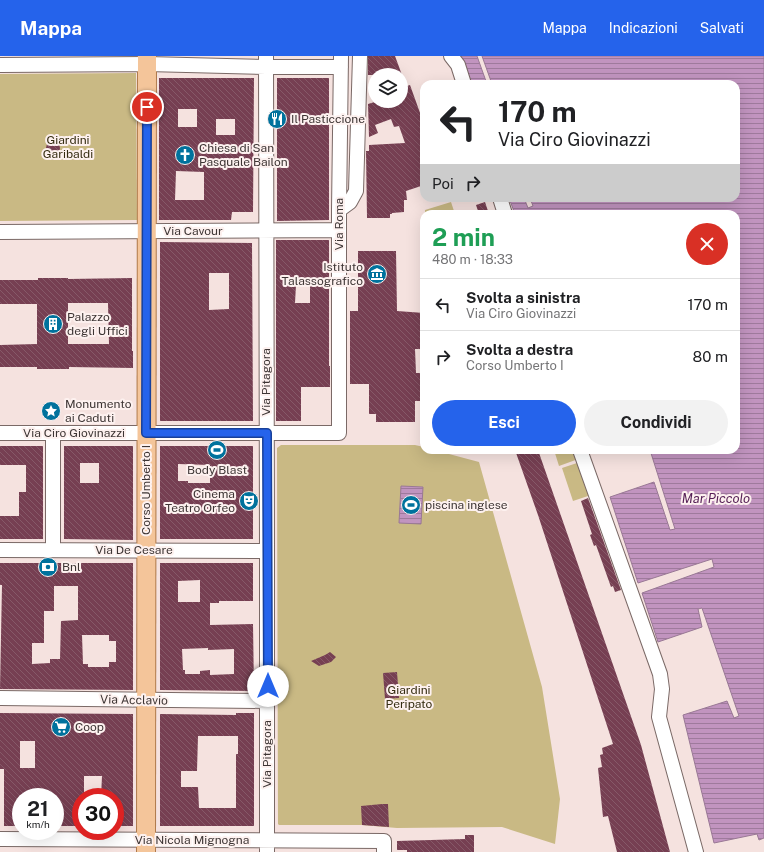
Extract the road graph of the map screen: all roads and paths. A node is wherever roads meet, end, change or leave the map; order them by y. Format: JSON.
{"nodes":[{"id":1,"x":360,"y":56,"type":"edge"},
{"id":2,"x":451,"y":56,"type":"edge"},
{"id":3,"x":53,"y":60,"type":"edge"},
{"id":4,"x":147,"y":60,"type":"edge"},
{"id":5,"x":266,"y":61,"type":"edge"},
{"id":6,"x":341,"y":61,"type":"edge"},
{"id":7,"x":0,"y":65,"type":"edge"},
{"id":8,"x":463,"y":80,"type":"edge"},
{"id":9,"x":339,"y":210,"type":"junction"},
{"id":10,"x":266,"y":230,"type":"junction"},
{"id":11,"x":339,"y":230,"type":"junction"},
{"id":12,"x":146,"y":231,"type":"junction"},
{"id":13,"x":0,"y":232,"type":"edge"},
{"id":14,"x":0,"y":433,"type":"edge"},
{"id":15,"x":53,"y":433,"type":"junction"},
{"id":16,"x":146,"y":433,"type":"junction"},
{"id":17,"x":267,"y":433,"type":"junction"},
{"id":18,"x":339,"y":433,"type":"joint"},
{"id":19,"x":581,"y":454,"type":"edge"},
{"id":20,"x":0,"y":550,"type":"edge"},
{"id":21,"x":53,"y":550,"type":"junction"},
{"id":22,"x":146,"y":550,"type":"junction"},
{"id":23,"x":267,"y":551,"type":"junction"},
{"id":24,"x":0,"y":698,"type":"edge"},
{"id":25,"x":146,"y":700,"type":"junction"},
{"id":26,"x":268,"y":701,"type":"junction"},
{"id":27,"x":0,"y":839,"type":"edge"},
{"id":28,"x":146,"y":846,"type":"edge"},
{"id":29,"x":267,"y":846,"type":"edge"},
{"id":30,"x":384,"y":846,"type":"edge"},
{"id":31,"x":696,"y":852,"type":"edge"}],
"edges":[{"from":1,"to":9,"type":"street"},
{"from":2,"to":8,"type":"street"},
{"from":3,"to":4,"type":"street"},
{"from":3,"to":7,"type":"street"},
{"from":4,"to":5,"type":"street"},
{"from":4,"to":12,"type":"main road","name":"Corso Umberto I"},
{"from":5,"to":6,"type":"street"},
{"from":5,"to":10,"type":"street","name":"Via Pitagora"},
{"from":6,"to":9,"type":"street","name":"Via Roma"},
{"from":9,"to":11,"type":"street","name":"Via Roma"},
{"from":10,"to":11,"type":"street","name":"Via Cavour"},
{"from":10,"to":12,"type":"street","name":"Via Cavour"},
{"from":10,"to":17,"type":"street","name":"Via Pitagora"},
{"from":11,"to":18,"type":"street","name":"Via Roma"},
{"from":12,"to":13,"type":"street","name":"Via Cavour"},
{"from":12,"to":16,"type":"main road","name":"Corso Umberto I"},
{"from":14,"to":15,"type":"street","name":"Via Ciro Giovinazzi"},
{"from":15,"to":16,"type":"street","name":"Via Ciro Giovinazzi"},
{"from":15,"to":21,"type":"street"},
{"from":16,"to":17,"type":"street","name":"Via Ciro Giovinazzi"},
{"from":16,"to":22,"type":"main road","name":"Corso Umberto I"},
{"from":17,"to":18,"type":"street","name":"Via Ciro Giovinazzi"},
{"from":17,"to":23,"type":"street","name":"Via Pitagora"},
{"from":19,"to":31,"type":"street"},
{"from":20,"to":21,"type":"street","name":"Via De Cesare"},
{"from":21,"to":22,"type":"street","name":"Via De Cesare"},
{"from":22,"to":23,"type":"street","name":"Via De Cesare"},
{"from":22,"to":25,"type":"main road","name":"Corso Umberto I"},
{"from":23,"to":26,"type":"street","name":"Via Pitagora"},
{"from":24,"to":25,"type":"street","name":"Via Acclavio"},
{"from":25,"to":26,"type":"street","name":"Via Acclavio"},
{"from":25,"to":28,"type":"main road","name":"Corso Umberto I"},
{"from":26,"to":29,"type":"street","name":"Via Pitagora"},
{"from":27,"to":28,"type":"street","name":"Via Nicola Mignogna"},
{"from":28,"to":29,"type":"street","name":"Via Nicola Mignogna"},
{"from":29,"to":30,"type":"street","name":"Via Nicola Mignogna"}]}
